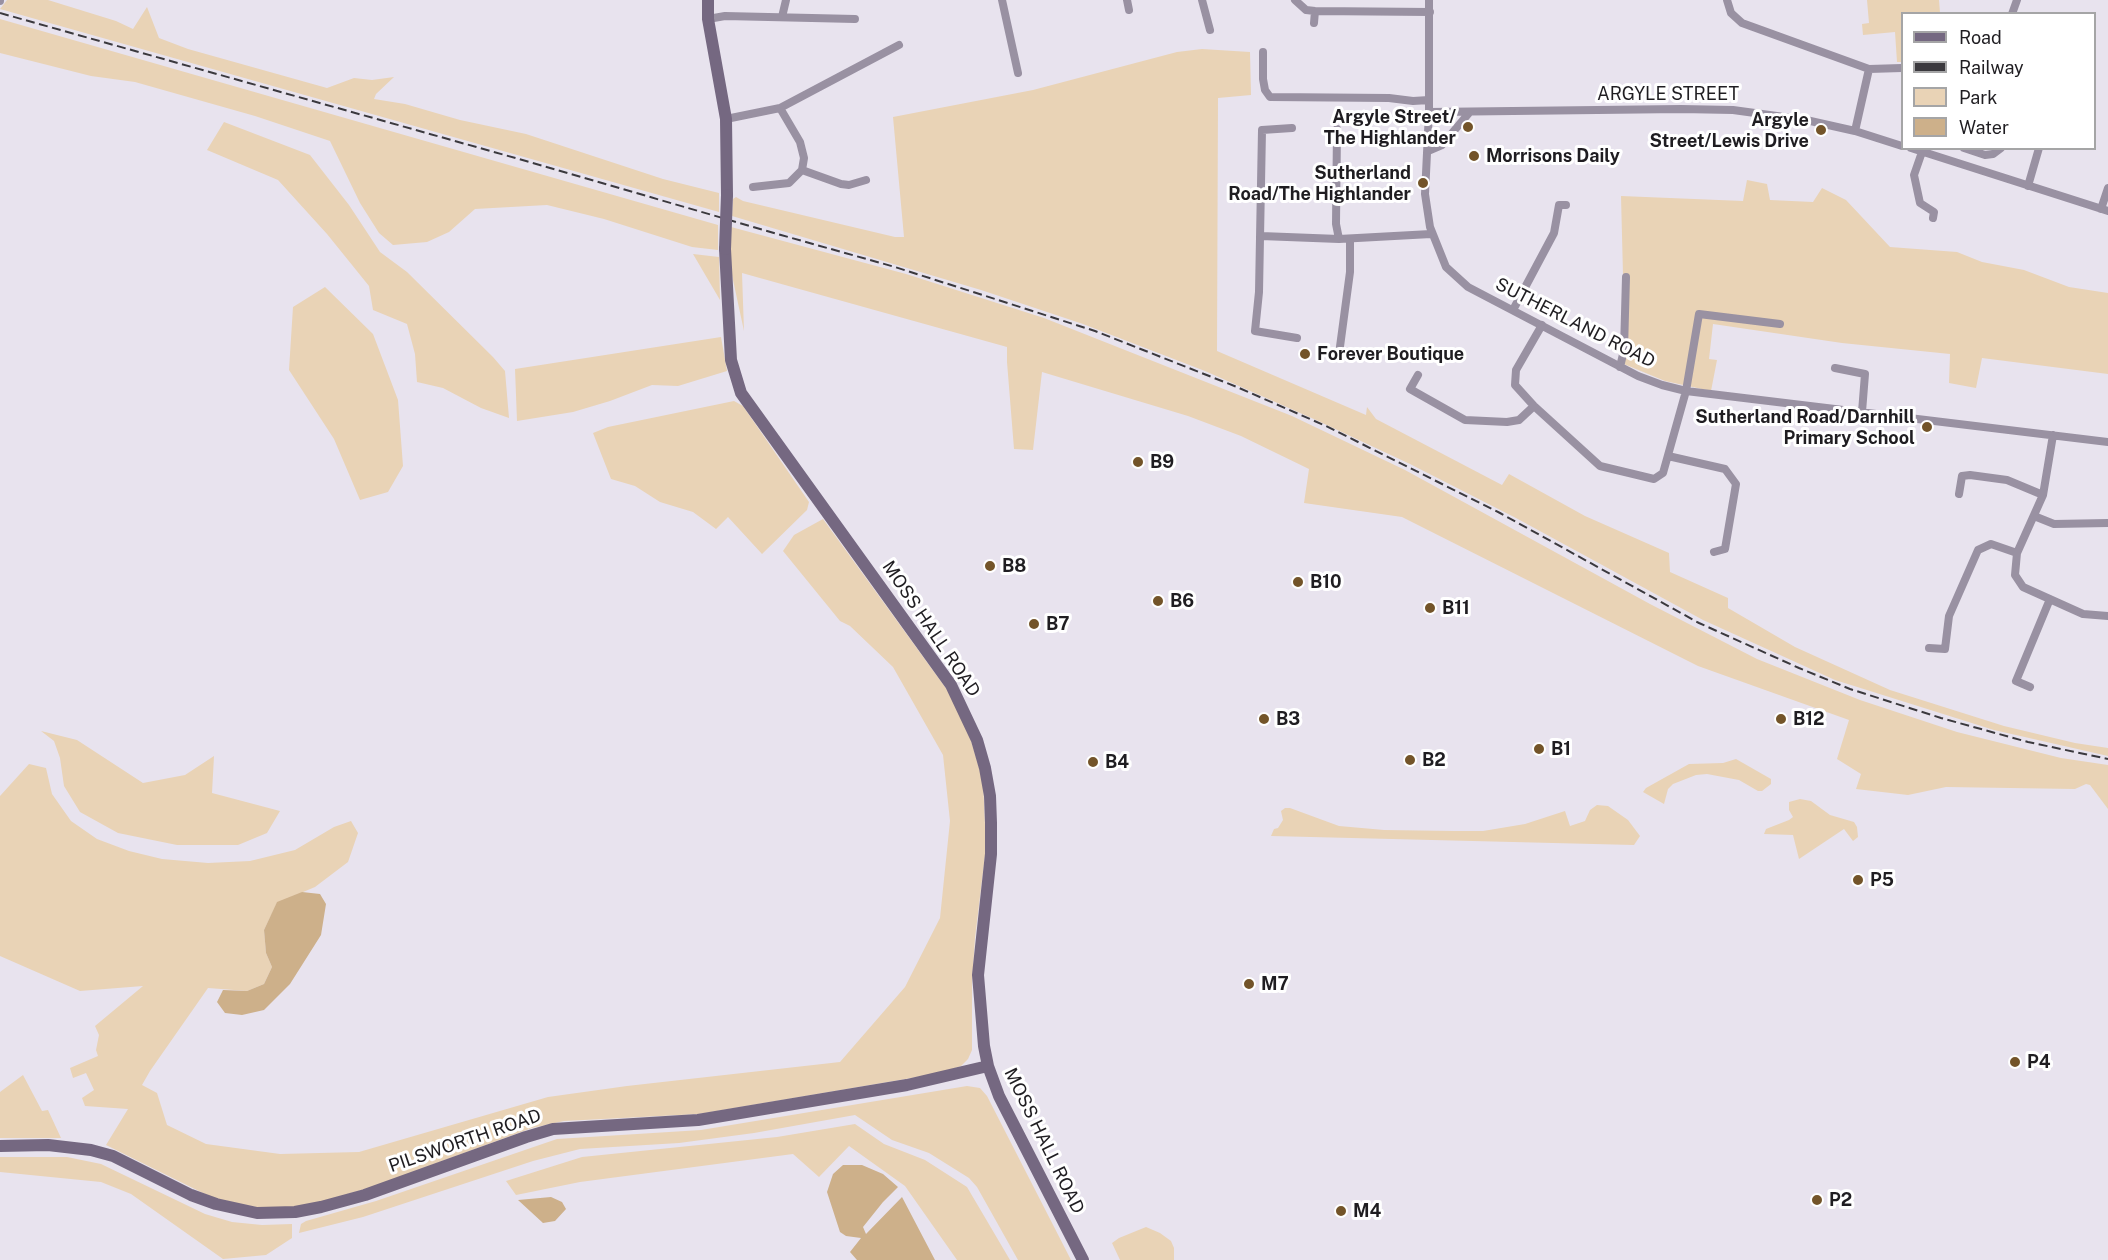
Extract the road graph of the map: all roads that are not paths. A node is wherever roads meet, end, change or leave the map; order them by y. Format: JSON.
{"nodes":[{"id":1,"x":708,"y":0,"type":"edge"},
{"id":2,"x":786,"y":0,"type":"edge"},
{"id":3,"x":1002,"y":0,"type":"edge"},
{"id":4,"x":1127,"y":0,"type":"edge"},
{"id":5,"x":1202,"y":0,"type":"edge"},
{"id":6,"x":1294,"y":0,"type":"edge"},
{"id":7,"x":1429,"y":0,"type":"edge"},
{"id":8,"x":1727,"y":0,"type":"edge"},
{"id":9,"x":1129,"y":10,"type":"dead end"},
{"id":10,"x":1315,"y":11,"type":"junction"},
{"id":11,"x":1430,"y":12,"type":"junction"},
{"id":12,"x":782,"y":17,"type":"junction"},
{"id":13,"x":708,"y":19,"type":"junction"},
{"id":14,"x":855,"y":19,"type":"dead end"},
{"id":15,"x":1314,"y":23,"type":"dead end"},
{"id":16,"x":1210,"y":30,"type":"dead end"},
{"id":17,"x":899,"y":45,"type":"dead end"},
{"id":18,"x":1263,"y":52,"type":"dead end"},
{"id":19,"x":1901,"y":68,"type":"edge"},
{"id":20,"x":1869,"y":69,"type":"junction"},
{"id":21,"x":1018,"y":73,"type":"dead end"},
{"id":22,"x":1429,"y":100,"type":"junction"},
{"id":23,"x":780,"y":108,"type":"junction"},
{"id":24,"x":1429,"y":112,"type":"junction"},
{"id":25,"x":1469,"y":113,"type":"junction"},
{"id":26,"x":726,"y":119,"type":"junction"},
{"id":27,"x":1292,"y":129,"type":"dead end"},
{"id":28,"x":1337,"y":129,"type":"dead end"},
{"id":29,"x":1855,"y":131,"type":"junction"},
{"id":30,"x":1901,"y":146,"type":"edge"},
{"id":31,"x":1916,"y":150,"type":"edge"},
{"id":32,"x":1970,"y":150,"type":"edge"},
{"id":33,"x":1998,"y":150,"type":"edge"},
{"id":34,"x":2038,"y":150,"type":"edge"},
{"id":35,"x":1428,"y":151,"type":"junction"},
{"id":36,"x":1922,"y":152,"type":"junction"},
{"id":37,"x":802,"y":170,"type":"junction"},
{"id":38,"x":866,"y":180,"type":"dead end"},
{"id":39,"x":2028,"y":186,"type":"junction"},
{"id":40,"x":753,"y":187,"type":"dead end"},
{"id":41,"x":2108,"y":188,"type":"edge"},
{"id":42,"x":1566,"y":205,"type":"dead end"},
{"id":43,"x":2105,"y":210,"type":"edge"},
{"id":44,"x":1933,"y":218,"type":"dead end"},
{"id":45,"x":1431,"y":234,"type":"junction"},
{"id":46,"x":1261,"y":236,"type":"junction"},
{"id":47,"x":1340,"y":239,"type":"junction"},
{"id":48,"x":1350,"y":239,"type":"junction"},
{"id":49,"x":1626,"y":277,"type":"dead end"},
{"id":50,"x":1513,"y":310,"type":"junction"},
{"id":51,"x":1780,"y":324,"type":"dead end"},
{"id":52,"x":1542,"y":325,"type":"junction"},
{"id":53,"x":1297,"y":338,"type":"dead end"},
{"id":54,"x":1325,"y":352,"type":"dead end"},
{"id":55,"x":1620,"y":366,"type":"junction"},
{"id":56,"x":1835,"y":368,"type":"dead end"},
{"id":57,"x":1418,"y":375,"type":"dead end"},
{"id":58,"x":1686,"y":391,"type":"junction"},
{"id":59,"x":1534,"y":406,"type":"junction"},
{"id":60,"x":1862,"y":412,"type":"junction"},
{"id":61,"x":2053,"y":435,"type":"junction"},
{"id":62,"x":2108,"y":441,"type":"edge"},
{"id":63,"x":1668,"y":456,"type":"junction"},
{"id":64,"x":1959,"y":494,"type":"dead end"},
{"id":65,"x":2043,"y":495,"type":"junction"},
{"id":66,"x":2034,"y":516,"type":"junction"},
{"id":67,"x":2108,"y":523,"type":"edge"},
{"id":68,"x":1714,"y":552,"type":"dead end"},
{"id":69,"x":2018,"y":553,"type":"junction"},
{"id":70,"x":2050,"y":600,"type":"junction"},
{"id":71,"x":2108,"y":616,"type":"edge"},
{"id":72,"x":1929,"y":648,"type":"dead end"},
{"id":73,"x":2030,"y":687,"type":"dead end"},
{"id":74,"x":988,"y":1066,"type":"junction"},
{"id":75,"x":0,"y":1146,"type":"edge"},
{"id":76,"x":1083,"y":1260,"type":"edge"}],
"edges":[{"from":1,"to":13,"type":"street","name":"MOSS HALL ROAD"},
{"from":2,"to":12,"type":"street"},
{"from":3,"to":21,"type":"street"},
{"from":4,"to":9,"type":"street"},
{"from":5,"to":16,"type":"street"},
{"from":6,"to":10,"type":"street"},
{"from":7,"to":11,"type":"street","name":"SUTHERLAND ROAD"},
{"from":8,"to":20,"type":"street"},
{"from":10,"to":11,"type":"street"},
{"from":10,"to":15,"type":"street"},
{"from":11,"to":22,"type":"street","name":"SUTHERLAND ROAD"},
{"from":12,"to":13,"type":"street"},
{"from":12,"to":14,"type":"street"},
{"from":13,"to":26,"type":"street","name":"MOSS HALL ROAD"},
{"from":17,"to":23,"type":"street"},
{"from":18,"to":22,"type":"street"},
{"from":19,"to":20,"type":"street"},
{"from":20,"to":29,"type":"street"},
{"from":22,"to":24,"type":"street","name":"SUTHERLAND ROAD"},
{"from":23,"to":26,"type":"street"},
{"from":23,"to":37,"type":"street"},
{"from":24,"to":25,"type":"street","name":"ARGYLE STREET"},
{"from":24,"to":35,"type":"street","name":"SUTHERLAND ROAD"},
{"from":25,"to":29,"type":"street","name":"ARGYLE STREET"},
{"from":25,"to":35,"type":"street"},
{"from":26,"to":74,"type":"street","name":"MOSS HALL ROAD","bridge":true},
{"from":27,"to":46,"type":"street"},
{"from":28,"to":47,"type":"street"},
{"from":29,"to":30,"type":"street","name":"ARGYLE STREET"},
{"from":31,"to":36,"type":"street"},
{"from":32,"to":33,"type":"street"},
{"from":34,"to":39,"type":"street"},
{"from":35,"to":45,"type":"street","name":"SUTHERLAND ROAD"},
{"from":36,"to":39,"type":"street"},
{"from":36,"to":44,"type":"street"},
{"from":37,"to":38,"type":"street"},
{"from":37,"to":40,"type":"street"},
{"from":39,"to":43,"type":"street"},
{"from":41,"to":43,"type":"street"},
{"from":42,"to":50,"type":"street"},
{"from":45,"to":48,"type":"street"},
{"from":45,"to":50,"type":"street","name":"SUTHERLAND ROAD"},
{"from":46,"to":47,"type":"street"},
{"from":46,"to":53,"type":"street"},
{"from":47,"to":48,"type":"street"},
{"from":48,"to":54,"type":"street"},
{"from":49,"to":55,"type":"street"},
{"from":50,"to":52,"type":"street","name":"SUTHERLAND ROAD"},
{"from":51,"to":58,"type":"street"},
{"from":52,"to":55,"type":"street","name":"SUTHERLAND ROAD"},
{"from":52,"to":59,"type":"street"},
{"from":55,"to":58,"type":"street","name":"SUTHERLAND ROAD"},
{"from":56,"to":60,"type":"street"},
{"from":57,"to":59,"type":"street"},
{"from":58,"to":60,"type":"street","name":"SUTHERLAND ROAD"},
{"from":58,"to":63,"type":"street"},
{"from":59,"to":63,"type":"street"},
{"from":60,"to":61,"type":"street","name":"SUTHERLAND ROAD"},
{"from":61,"to":62,"type":"street","name":"SUTHERLAND ROAD"},
{"from":61,"to":65,"type":"street"},
{"from":63,"to":68,"type":"street"},
{"from":64,"to":65,"type":"street"},
{"from":65,"to":66,"type":"street"},
{"from":66,"to":67,"type":"street"},
{"from":66,"to":69,"type":"street"},
{"from":69,"to":70,"type":"street"},
{"from":69,"to":72,"type":"street"},
{"from":70,"to":71,"type":"street"},
{"from":70,"to":73,"type":"street"},
{"from":74,"to":75,"type":"street","name":"PILSWORTH ROAD"},
{"from":74,"to":76,"type":"street","name":"MOSS HALL ROAD"}]}
